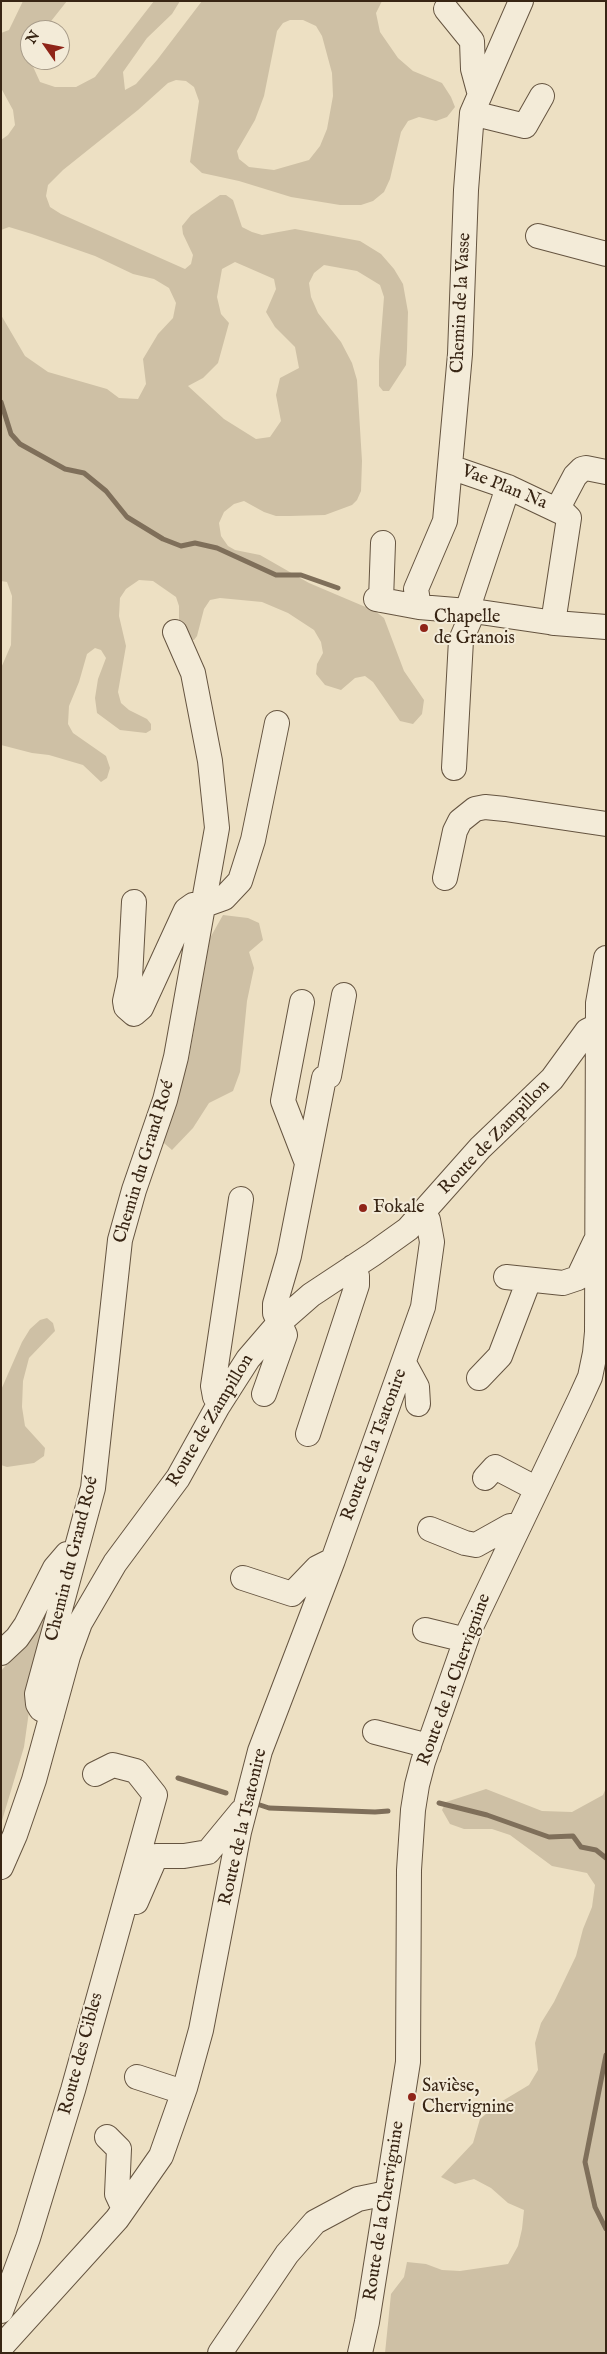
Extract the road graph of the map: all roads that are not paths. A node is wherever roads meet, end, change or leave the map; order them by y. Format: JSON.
{"nodes":[{"id":1,"x":521,"y":1,"type":"edge"},
{"id":2,"x":446,"y":9,"type":"dead end"},
{"id":3,"x":542,"y":96,"type":"dead end"},
{"id":4,"x":476,"y":104,"type":"junction"},
{"id":5,"x":538,"y":236,"type":"dead end"},
{"id":6,"x":606,"y":254,"type":"edge"},
{"id":7,"x":450,"y":467,"type":"junction"},
{"id":8,"x":606,"y":472,"type":"edge"},
{"id":9,"x":508,"y":487,"type":"junction"},
{"id":10,"x":557,"y":510,"type":"junction"},
{"id":11,"x":383,"y":543,"type":"dead end"},
{"id":12,"x":419,"y":608,"type":"junction"},
{"id":13,"x":470,"y":612,"type":"junction"},
{"id":14,"x":552,"y":623,"type":"junction"},
{"id":15,"x":606,"y":627,"type":"edge"},
{"id":16,"x":174,"y":632,"type":"dead end"},
{"id":17,"x":277,"y":723,"type":"dead end"},
{"id":18,"x":454,"y":768,"type":"dead end"},
{"id":19,"x":606,"y":824,"type":"edge"},
{"id":20,"x":445,"y":878,"type":"dead end"},
{"id":21,"x":134,"y":902,"type":"dead end"},
{"id":22,"x":203,"y":904,"type":"junction"},
{"id":23,"x":606,"y":958,"type":"edge"},
{"id":24,"x":344,"y":995,"type":"dead end"},
{"id":25,"x":302,"y":1002,"type":"dead end"},
{"id":26,"x":597,"y":1026,"type":"junction"},
{"id":27,"x":602,"y":1092,"type":"edge"},
{"id":28,"x":307,"y":1163,"type":"junction"},
{"id":29,"x":602,"y":1186,"type":"edge"},
{"id":30,"x":241,"y":1199,"type":"dead end"},
{"id":31,"x":423,"y":1212,"type":"junction"},
{"id":32,"x":597,"y":1235,"type":"junction"},
{"id":33,"x":353,"y":1267,"type":"junction"},
{"id":34,"x":280,"y":1323,"type":"junction"},
{"id":35,"x":404,"y":1362,"type":"junction"},
{"id":36,"x":480,"y":1378,"type":"dead end"},
{"id":37,"x":264,"y":1394,"type":"dead end"},
{"id":38,"x":220,"y":1403,"type":"junction"},
{"id":39,"x":418,"y":1404,"type":"dead end"},
{"id":40,"x":308,"y":1434,"type":"dead end"},
{"id":41,"x":485,"y":1478,"type":"dead end"},
{"id":42,"x":537,"y":1489,"type":"junction"},
{"id":43,"x":518,"y":1527,"type":"junction"},
{"id":44,"x":430,"y":1529,"type":"dead end"},
{"id":45,"x":74,"y":1553,"type":"junction"},
{"id":46,"x":334,"y":1560,"type":"junction"},
{"id":47,"x":243,"y":1578,"type":"dead end"},
{"id":48,"x":425,"y":1630,"type":"dead end"},
{"id":49,"x":466,"y":1640,"type":"junction"},
{"id":50,"x":1,"y":1653,"type":"edge"},
{"id":51,"x":52,"y":1715,"type":"junction"},
{"id":52,"x":375,"y":1732,"type":"dead end"},
{"id":53,"x":429,"y":1746,"type":"junction"},
{"id":54,"x":95,"y":1774,"type":"dead end"},
{"id":55,"x":246,"y":1805,"type":"junction"},
{"id":56,"x":1,"y":1867,"type":"edge"},
{"id":57,"x":119,"y":1917,"type":"junction"},
{"id":58,"x":137,"y":2077,"type":"dead end"},
{"id":59,"x":183,"y":2092,"type":"junction"},
{"id":60,"x":107,"y":2137,"type":"dead end"},
{"id":61,"x":387,"y":2193,"type":"junction"},
{"id":62,"x":124,"y":2209,"type":"junction"},
{"id":63,"x":1,"y":2311,"type":"edge"},
{"id":64,"x":1,"y":2347,"type":"edge"},
{"id":65,"x":220,"y":2353,"type":"edge"},
{"id":66,"x":360,"y":2353,"type":"edge"}],
"edges":[{"from":1,"to":4,"type":"street","name":"Chemin de la Vasse"},
{"from":2,"to":4,"type":"street"},
{"from":3,"to":4,"type":"street"},
{"from":4,"to":7,"type":"street","name":"Chemin de la Vasse"},
{"from":5,"to":6,"type":"street"},
{"from":7,"to":9,"type":"street","name":"Vae Plan Na"},
{"from":7,"to":12,"type":"street","name":"Chemin de la Vasse"},
{"from":8,"to":10,"type":"street","name":"Vae Plan Na"},
{"from":9,"to":10,"type":"street","name":"Vae Plan Na"},
{"from":9,"to":13,"type":"street"},
{"from":10,"to":14,"type":"street","name":"Vae Plan Na"},
{"from":11,"to":12,"type":"street"},
{"from":12,"to":13,"type":"street"},
{"from":13,"to":14,"type":"street"},
{"from":13,"to":18,"type":"street"},
{"from":14,"to":15,"type":"street"},
{"from":16,"to":22,"type":"street","name":"Chemin du Grand Roé"},
{"from":17,"to":22,"type":"street"},
{"from":19,"to":20,"type":"street"},
{"from":21,"to":22,"type":"street"},
{"from":22,"to":45,"type":"street","name":"Chemin du Grand Roé"},
{"from":23,"to":26,"type":"street"},
{"from":24,"to":28,"type":"street"},
{"from":25,"to":28,"type":"street"},
{"from":26,"to":27,"type":"street","name":"Route de la Chervignine"},
{"from":26,"to":31,"type":"street","name":"Route de Zampillon"},
{"from":27,"to":29,"type":"street","name":"Route de la Chervignine"},
{"from":28,"to":34,"type":"street"},
{"from":29,"to":32,"type":"street","name":"Route de la Chervignine"},
{"from":30,"to":38,"type":"street"},
{"from":31,"to":33,"type":"street","name":"Route de Zampillon"},
{"from":31,"to":35,"type":"street","name":"Route de la Tsatonire"},
{"from":32,"to":36,"type":"street"},
{"from":32,"to":42,"type":"street","name":"Route de la Chervignine"},
{"from":33,"to":34,"type":"street","name":"Route de Zampillon"},
{"from":33,"to":40,"type":"street"},
{"from":34,"to":37,"type":"street"},
{"from":34,"to":38,"type":"street","name":"Route de Zampillon"},
{"from":35,"to":39,"type":"street"},
{"from":35,"to":46,"type":"street","name":"Route de la Tsatonire"},
{"from":38,"to":51,"type":"street","name":"Route de Zampillon"},
{"from":41,"to":42,"type":"street"},
{"from":42,"to":43,"type":"street","name":"Route de la Chervignine"},
{"from":43,"to":44,"type":"street"},
{"from":43,"to":49,"type":"street","name":"Route de la Chervignine"},
{"from":45,"to":50,"type":"street"},
{"from":45,"to":51,"type":"street","name":"Chemin du Grand Roé"},
{"from":46,"to":47,"type":"street"},
{"from":46,"to":55,"type":"street","name":"Route de la Tsatonire"},
{"from":48,"to":49,"type":"street"},
{"from":49,"to":53,"type":"street","name":"Route de la Chervignine"},
{"from":51,"to":56,"type":"street","name":"Route de Zampillon"},
{"from":52,"to":53,"type":"street"},
{"from":53,"to":61,"type":"street","name":"Route de la Chervignine"},
{"from":54,"to":57,"type":"street","name":"Route des Cibles"},
{"from":55,"to":57,"type":"street"},
{"from":55,"to":59,"type":"street","name":"Route de la Tsatonire"},
{"from":57,"to":63,"type":"street","name":"Route des Cibles"},
{"from":58,"to":59,"type":"street"},
{"from":59,"to":62,"type":"street","name":"Route de la Tsatonire"},
{"from":60,"to":62,"type":"street"},
{"from":61,"to":65,"type":"street"},
{"from":61,"to":66,"type":"street","name":"Route de la Chervignine"},
{"from":62,"to":64,"type":"street","name":"Route de la Tsatonire"}]}
